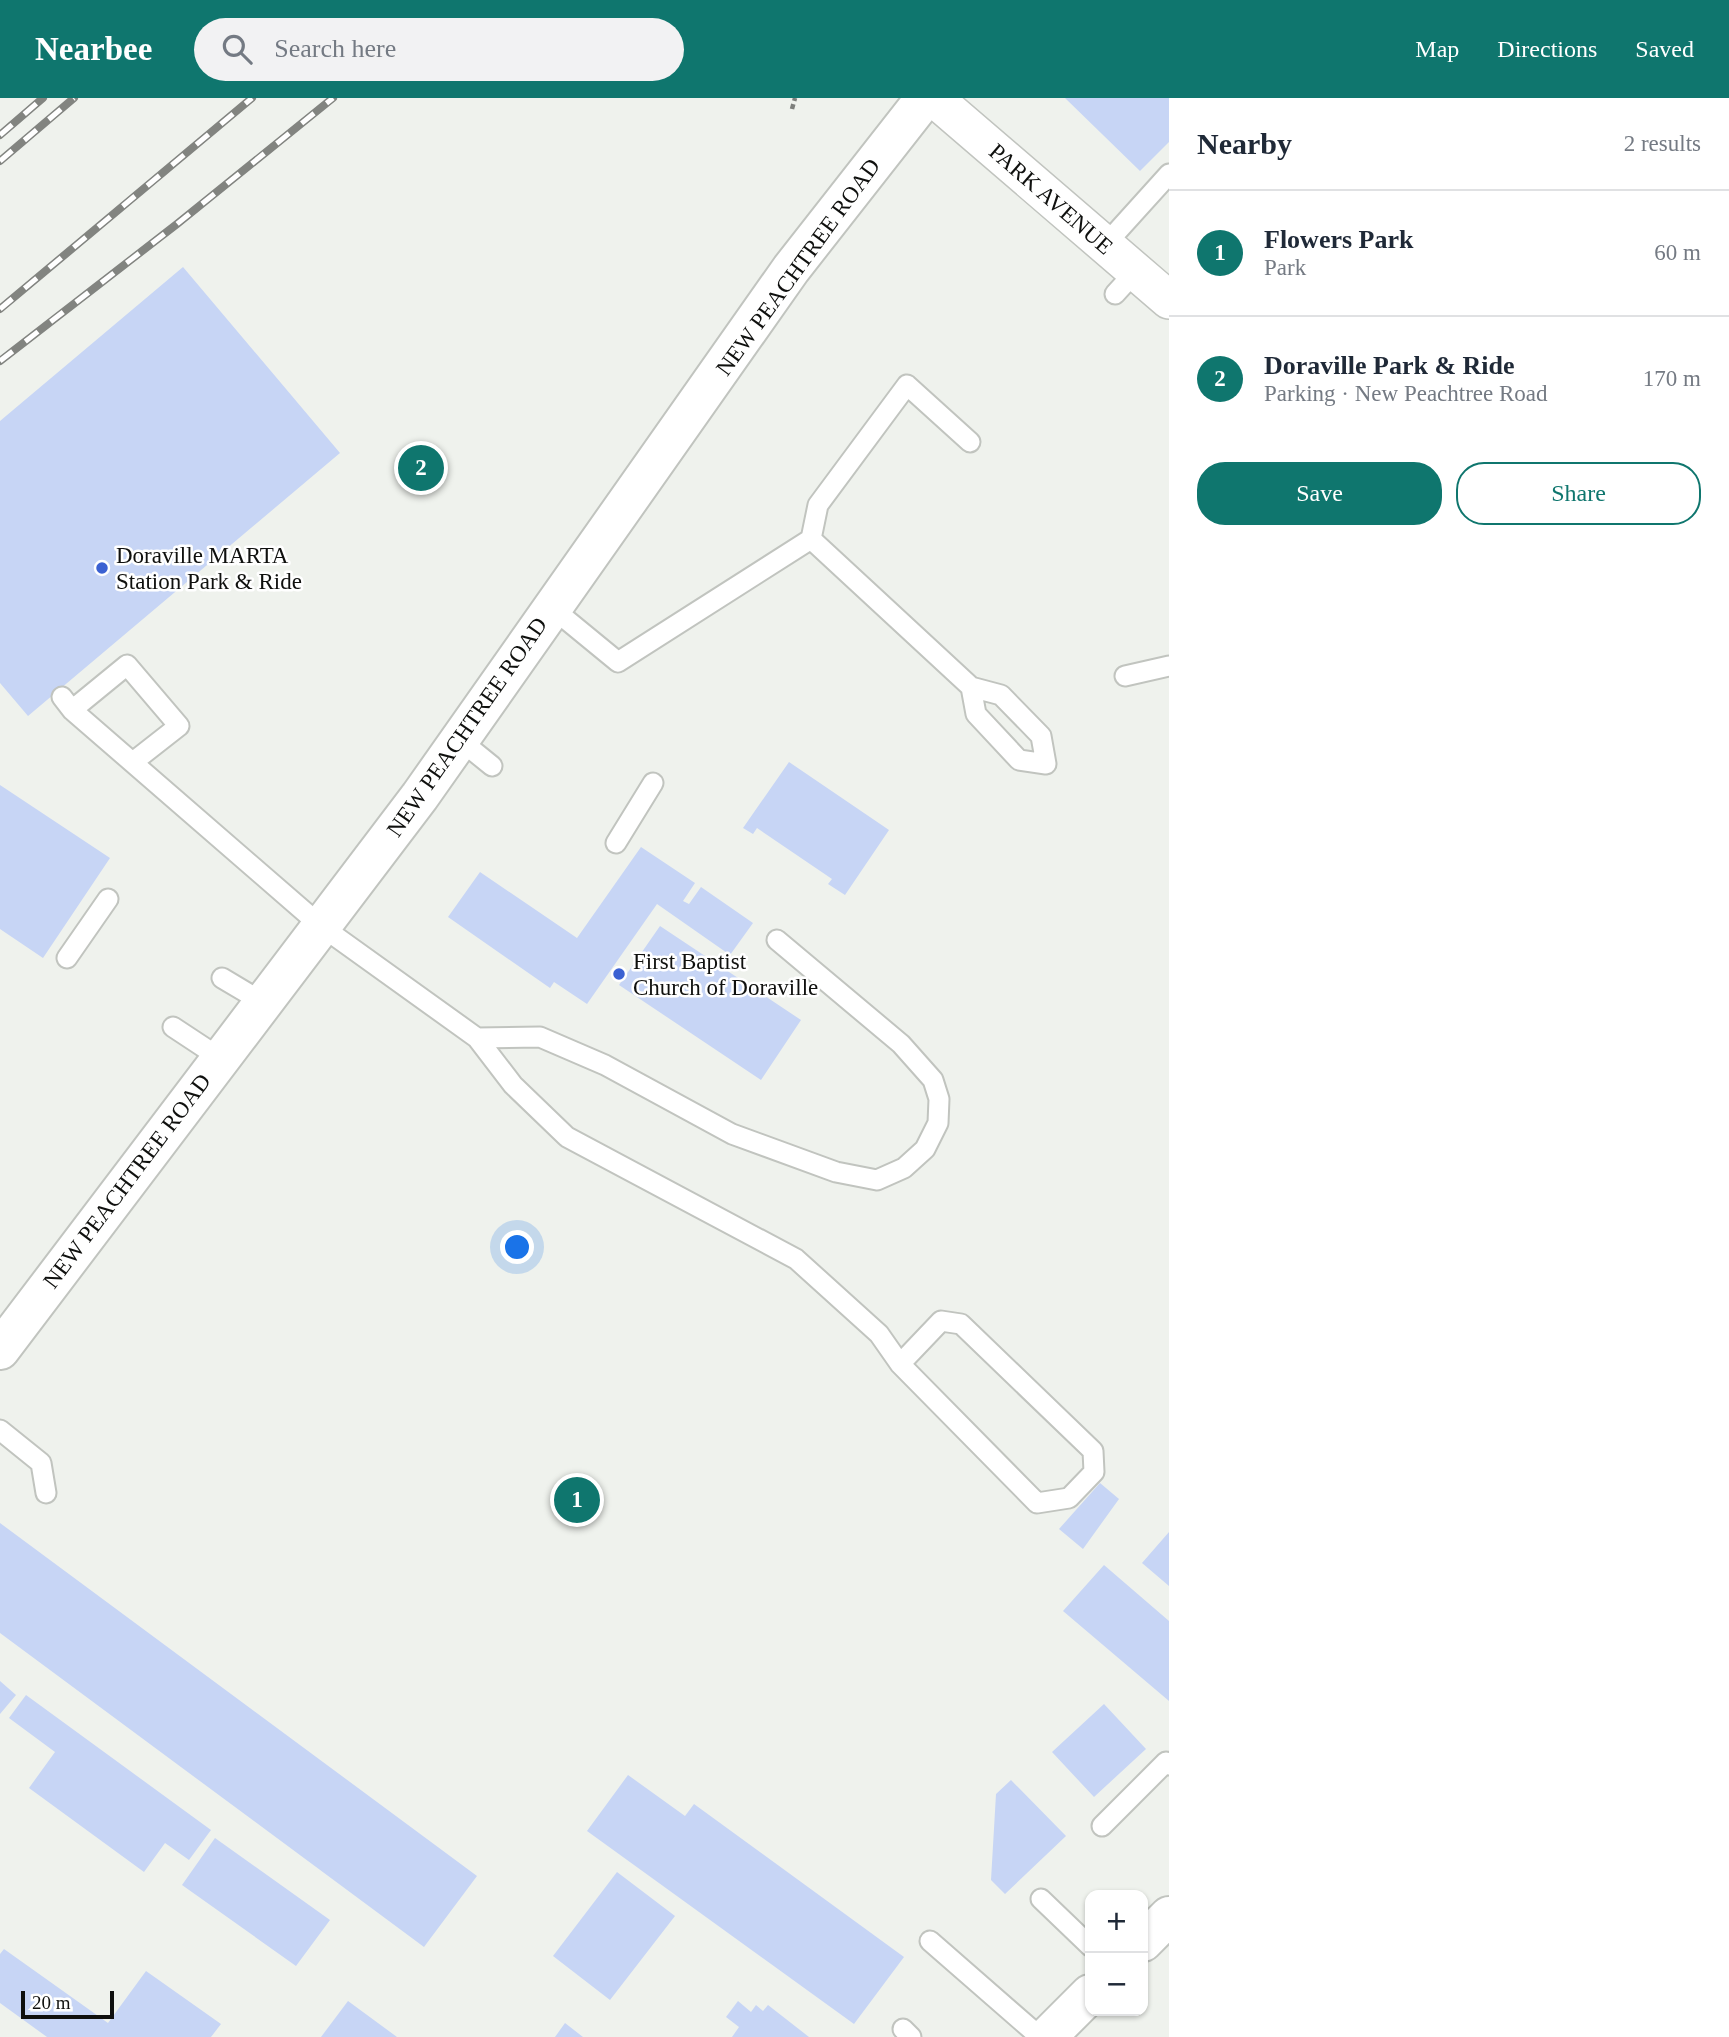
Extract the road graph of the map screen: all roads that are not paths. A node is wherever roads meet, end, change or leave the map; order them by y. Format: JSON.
{"nodes":[{"id":1,"x":925,"y":98,"type":"edge"},
{"id":2,"x":934,"y":98,"type":"edge"},
{"id":3,"x":1169,"y":174,"type":"edge"},
{"id":4,"x":1104,"y":246,"type":"junction"},
{"id":5,"x":1169,"y":300,"type":"edge"},
{"id":6,"x":970,"y":442,"type":"dead end"},
{"id":7,"x":811,"y":538,"type":"junction"},
{"id":8,"x":551,"y":607,"type":"junction"},
{"id":9,"x":1169,"y":666,"type":"edge"},
{"id":10,"x":1125,"y":676,"type":"dead end"},
{"id":11,"x":971,"y":687,"type":"dead end"},
{"id":12,"x":460,"y":740,"type":"junction"},
{"id":13,"x":133,"y":762,"type":"junction"},
{"id":14,"x":492,"y":766,"type":"dead end"},
{"id":15,"x":653,"y":783,"type":"dead end"},
{"id":16,"x":616,"y":843,"type":"dead end"},
{"id":17,"x":108,"y":899,"type":"dead end"},
{"id":18,"x":321,"y":926,"type":"junction"},
{"id":19,"x":777,"y":940,"type":"dead end"},
{"id":20,"x":67,"y":958,"type":"dead end"},
{"id":21,"x":222,"y":978,"type":"dead end"},
{"id":22,"x":264,"y":1003,"type":"junction"},
{"id":23,"x":173,"y":1027,"type":"dead end"},
{"id":24,"x":477,"y":1038,"type":"junction"},
{"id":25,"x":220,"y":1058,"type":"junction"},
{"id":26,"x":0,"y":1350,"type":"edge"},
{"id":27,"x":900,"y":1364,"type":"junction"},
{"id":28,"x":0,"y":1430,"type":"edge"},
{"id":29,"x":46,"y":1493,"type":"dead end"},
{"id":30,"x":1169,"y":1765,"type":"edge"},
{"id":31,"x":1102,"y":1825,"type":"dead end"},
{"id":32,"x":1041,"y":1899,"type":"dead end"},
{"id":33,"x":1169,"y":1916,"type":"edge"},
{"id":34,"x":1148,"y":1937,"type":"edge"},
{"id":35,"x":930,"y":1941,"type":"dead end"},
{"id":36,"x":1085,"y":1941,"type":"edge"},
{"id":37,"x":1085,"y":1999,"type":"edge"},
{"id":38,"x":1040,"y":2037,"type":"edge"},
{"id":39,"x":1046,"y":2037,"type":"edge"}],
"edges":[{"from":1,"to":8,"type":"street","name":"NEW PEACHTREE ROAD"},
{"from":2,"to":4,"type":"street","name":"PARK AVENUE"},
{"from":3,"to":4,"type":"lane"},
{"from":4,"to":5,"type":"street","name":"PARK AVENUE"},
{"from":6,"to":7,"type":"lane"},
{"from":7,"to":8,"type":"lane"},
{"from":7,"to":11,"type":"lane"},
{"from":8,"to":12,"type":"street","name":"NEW PEACHTREE ROAD"},
{"from":9,"to":10,"type":"lane"},
{"from":12,"to":14,"type":"lane"},
{"from":12,"to":18,"type":"street","name":"NEW PEACHTREE ROAD"},
{"from":13,"to":13,"type":"lane"},
{"from":13,"to":18,"type":"lane"},
{"from":15,"to":16,"type":"lane"},
{"from":17,"to":20,"type":"lane"},
{"from":18,"to":22,"type":"street","name":"NEW PEACHTREE ROAD"},
{"from":18,"to":24,"type":"lane"},
{"from":19,"to":24,"type":"lane"},
{"from":21,"to":22,"type":"lane"},
{"from":22,"to":25,"type":"street","name":"NEW PEACHTREE ROAD"},
{"from":23,"to":25,"type":"lane"},
{"from":24,"to":27,"type":"lane"},
{"from":25,"to":26,"type":"street","name":"NEW PEACHTREE ROAD"},
{"from":27,"to":27,"type":"lane"},
{"from":28,"to":29,"type":"lane"},
{"from":30,"to":31,"type":"lane"},
{"from":32,"to":36,"type":"lane"},
{"from":33,"to":34,"type":"street"},
{"from":35,"to":38,"type":"lane"},
{"from":37,"to":39,"type":"street"}]}
